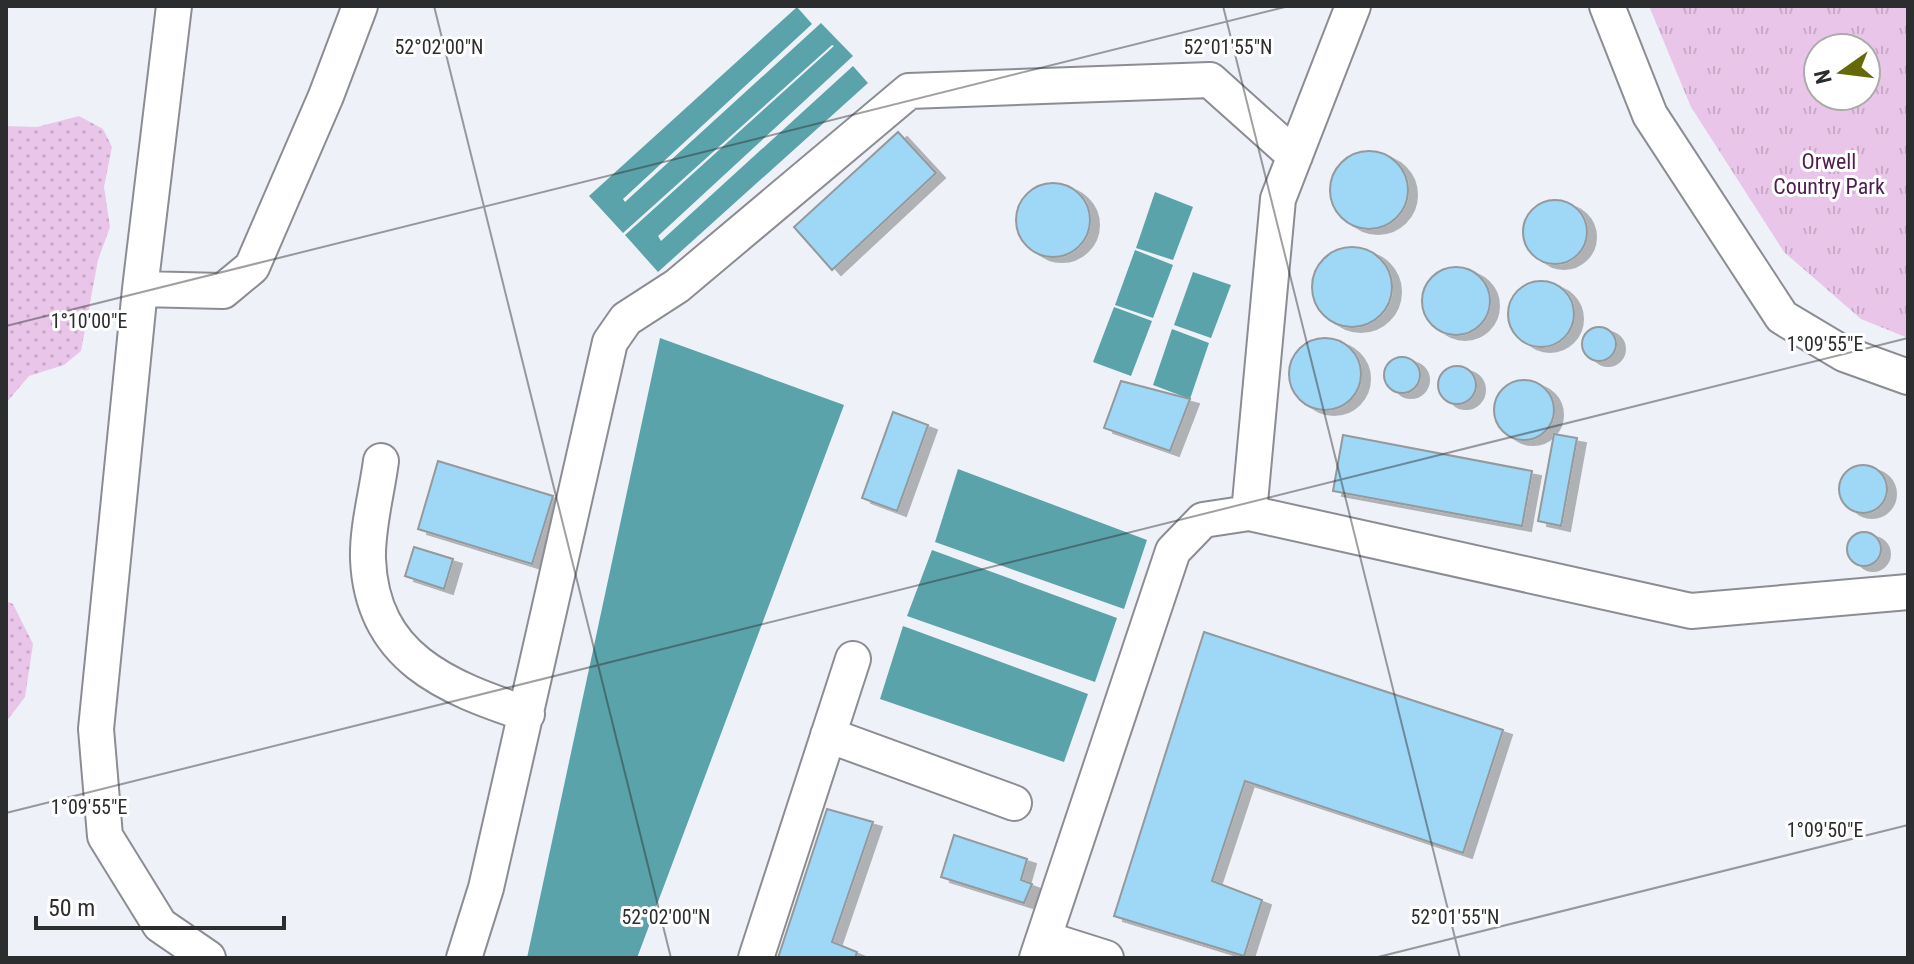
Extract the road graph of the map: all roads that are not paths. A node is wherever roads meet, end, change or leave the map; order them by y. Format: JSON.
{"nodes":[{"id":1,"x":174,"y":6,"type":"edge"},
{"id":2,"x":360,"y":6,"type":"edge"},
{"id":3,"x":1353,"y":6,"type":"edge"},
{"id":4,"x":1607,"y":6,"type":"edge"},
{"id":5,"x":1295,"y":156,"type":"junction"},
{"id":6,"x":140,"y":289,"type":"junction"},
{"id":7,"x":1908,"y":377,"type":"edge"},
{"id":8,"x":381,"y":461,"type":"dead end"},
{"id":9,"x":1249,"y":513,"type":"junction"},
{"id":10,"x":1908,"y":592,"type":"edge"},
{"id":11,"x":853,"y":659,"type":"dead end"},
{"id":12,"x":527,"y":714,"type":"junction"},
{"id":13,"x":828,"y":735,"type":"junction"},
{"id":14,"x":1014,"y":803,"type":"dead end"},
{"id":15,"x":1041,"y":948,"type":"edge"},
{"id":16,"x":208,"y":958,"type":"edge"},
{"id":17,"x":464,"y":958,"type":"edge"},
{"id":18,"x":756,"y":958,"type":"edge"},
{"id":19,"x":1106,"y":958,"type":"edge"}],
"edges":[{"from":1,"to":6,"type":"lane"},
{"from":2,"to":6,"type":"lane"},
{"from":3,"to":5,"type":"lane"},
{"from":4,"to":7,"type":"lane"},
{"from":5,"to":9,"type":"lane"},
{"from":5,"to":12,"type":"lane"},
{"from":6,"to":16,"type":"lane"},
{"from":8,"to":12,"type":"lane"},
{"from":9,"to":10,"type":"lane"},
{"from":9,"to":15,"type":"lane"},
{"from":11,"to":13,"type":"lane"},
{"from":12,"to":17,"type":"lane"},
{"from":13,"to":14,"type":"lane"},
{"from":13,"to":18,"type":"lane"},
{"from":15,"to":19,"type":"lane"}]}
